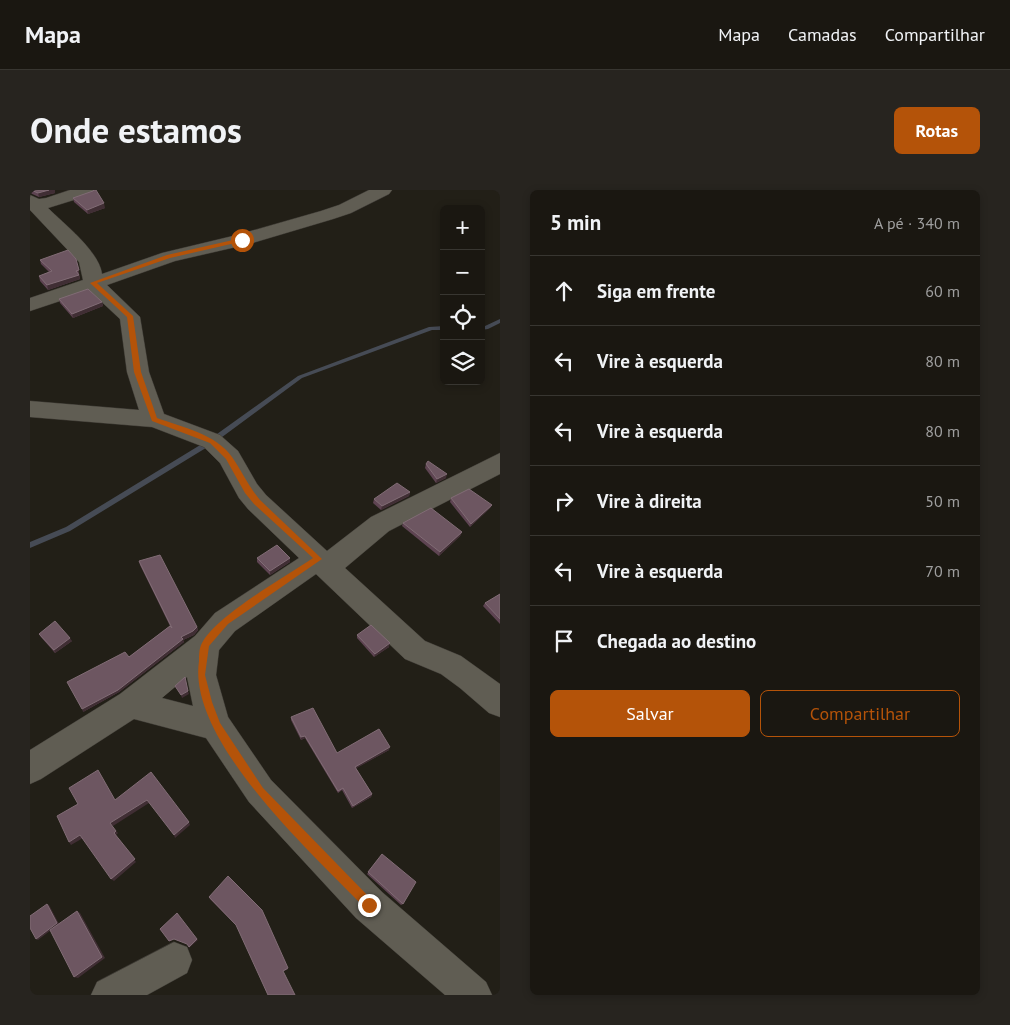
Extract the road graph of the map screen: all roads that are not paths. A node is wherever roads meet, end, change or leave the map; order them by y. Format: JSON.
{"nodes":[{"id":1,"x":87,"y":190,"type":"edge"},
{"id":2,"x":383,"y":190,"type":"edge"},
{"id":3,"x":31,"y":203,"type":"edge"},
{"id":4,"x":93,"y":283,"type":"junction"},
{"id":5,"x":30,"y":305,"type":"edge"},
{"id":6,"x":30,"y":409,"type":"edge"},
{"id":7,"x":154,"y":419,"type":"junction"},
{"id":8,"x":497,"y":468,"type":"edge"},
{"id":9,"x":322,"y":563,"type":"junction"},
{"id":10,"x":205,"y":645,"type":"junction"},
{"id":11,"x":131,"y":704,"type":"junction"},
{"id":12,"x":500,"y":704,"type":"edge"},
{"id":13,"x":216,"y":726,"type":"junction"},
{"id":14,"x":30,"y":768,"type":"edge"},
{"id":15,"x":174,"y":960,"type":"dead end"},
{"id":16,"x":110,"y":995,"type":"edge"},
{"id":17,"x":473,"y":995,"type":"edge"}],
"edges":[{"from":1,"to":3,"type":"street"},
{"from":2,"to":4,"type":"street"},
{"from":3,"to":4,"type":"street"},
{"from":4,"to":5,"type":"street"},
{"from":4,"to":7,"type":"street"},
{"from":6,"to":7,"type":"street"},
{"from":7,"to":9,"type":"street"},
{"from":8,"to":9,"type":"street"},
{"from":9,"to":10,"type":"street"},
{"from":9,"to":12,"type":"street"},
{"from":10,"to":11,"type":"street"},
{"from":10,"to":13,"type":"street"},
{"from":11,"to":13,"type":"street"},
{"from":11,"to":14,"type":"street"},
{"from":13,"to":17,"type":"street"},
{"from":15,"to":16,"type":"street"}]}
